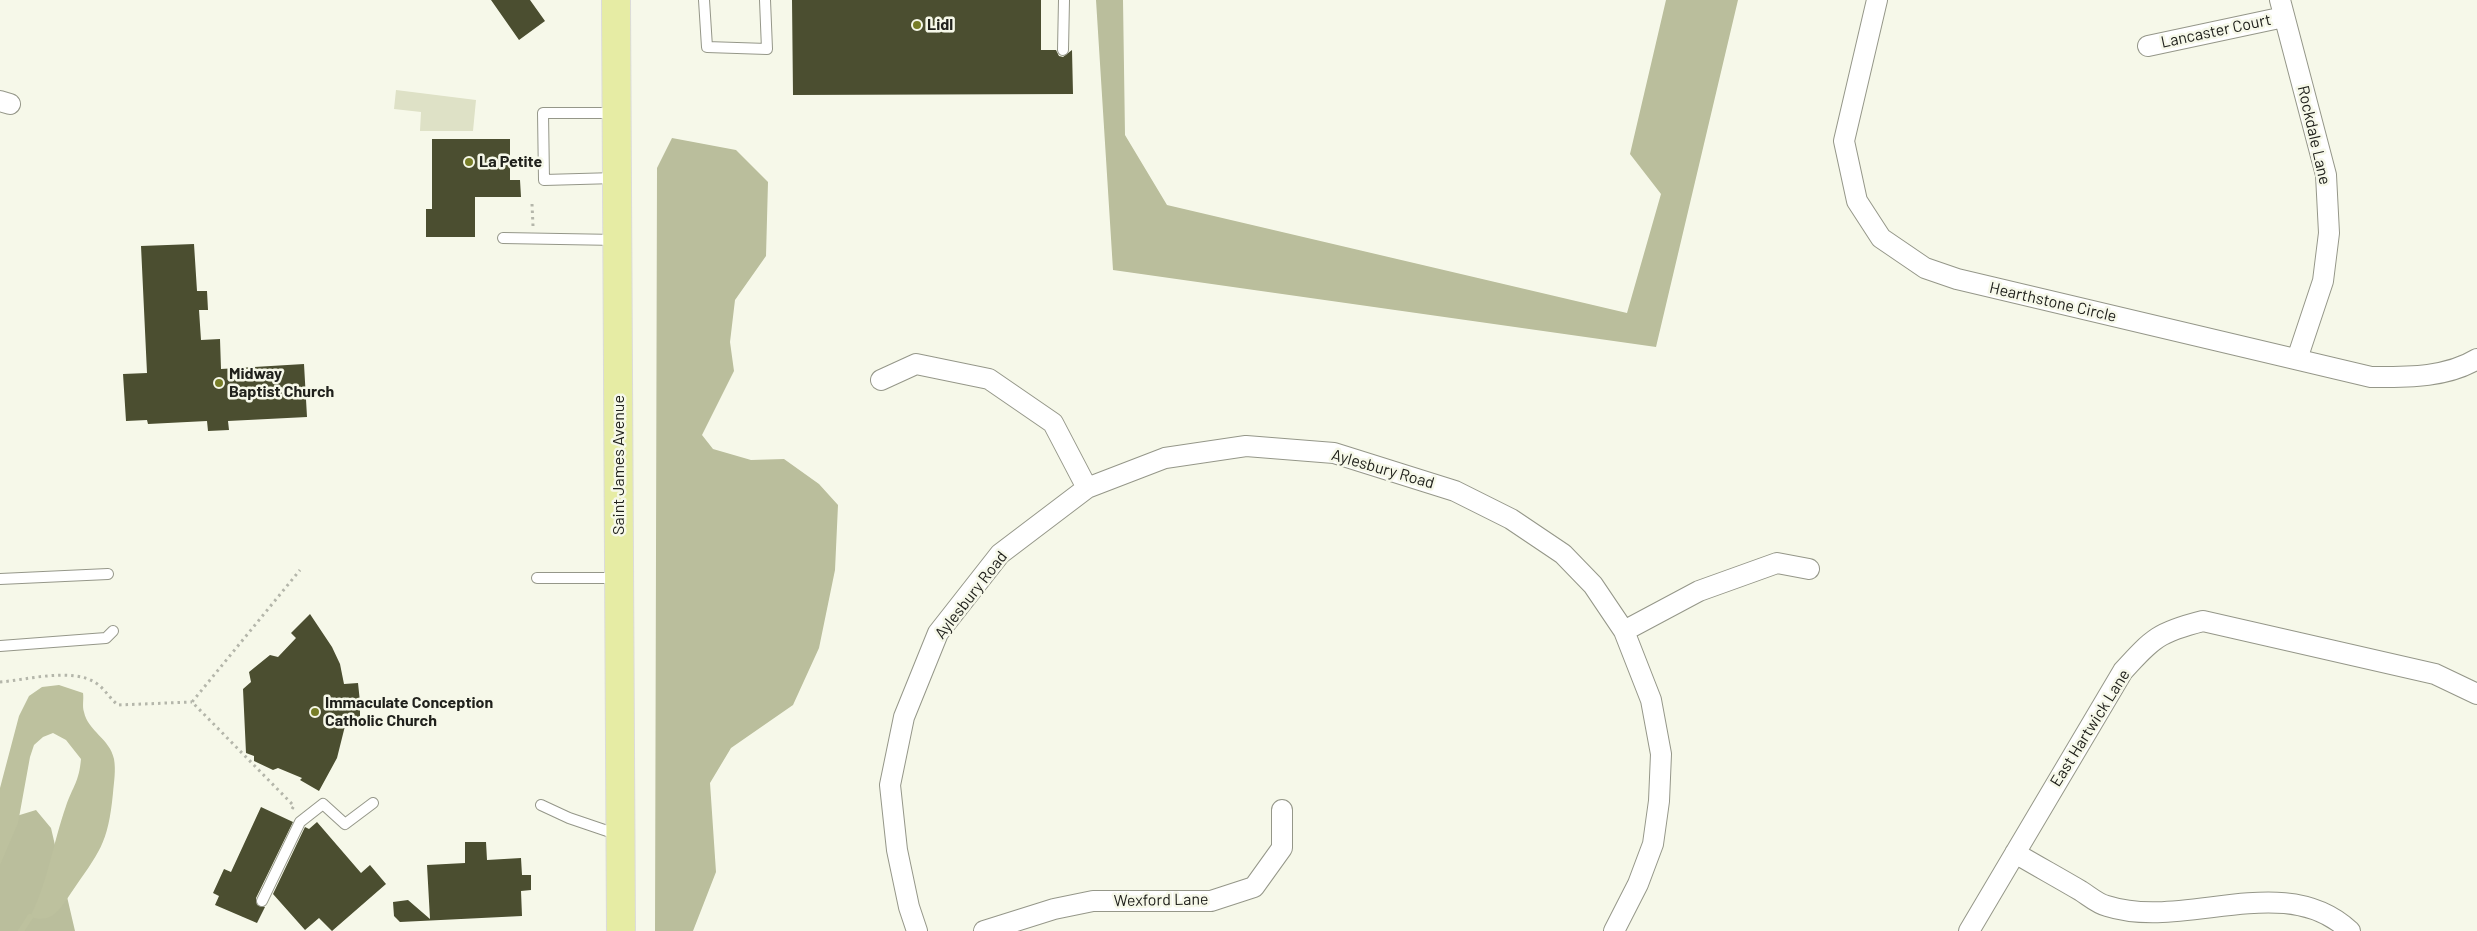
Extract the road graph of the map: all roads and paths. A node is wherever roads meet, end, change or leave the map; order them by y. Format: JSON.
{"nodes":[{"id":1,"x":616,"y":0,"type":"edge"},
{"id":2,"x":704,"y":0,"type":"edge"},
{"id":3,"x":765,"y":0,"type":"edge"},
{"id":4,"x":1064,"y":0,"type":"edge"},
{"id":5,"x":1878,"y":0,"type":"edge"},
{"id":6,"x":2282,"y":8,"type":"edge"},
{"id":7,"x":2148,"y":46,"type":"dead end"},
{"id":8,"x":1064,"y":50,"type":"dead end"},
{"id":9,"x":617,"y":113,"type":"junction"},
{"id":10,"x":617,"y":178,"type":"junction"},
{"id":11,"x":532,"y":204,"type":"dead end"},
{"id":12,"x":503,"y":238,"type":"dead end"},
{"id":13,"x":533,"y":239,"type":"junction"},
{"id":14,"x":618,"y":240,"type":"junction"},
{"id":15,"x":2297,"y":358,"type":"junction"},
{"id":16,"x":2477,"y":359,"type":"edge"},
{"id":17,"x":881,"y":380,"type":"dead end"},
{"id":18,"x":1087,"y":488,"type":"junction"},
{"id":19,"x":1809,"y":569,"type":"dead end"},
{"id":20,"x":300,"y":570,"type":"dead end"},
{"id":21,"x":108,"y":574,"type":"dead end"},
{"id":22,"x":537,"y":578,"type":"dead end"},
{"id":23,"x":620,"y":578,"type":"junction"},
{"id":24,"x":0,"y":579,"type":"edge"},
{"id":25,"x":1624,"y":630,"type":"junction"},
{"id":26,"x":112,"y":631,"type":"dead end"},
{"id":27,"x":0,"y":646,"type":"edge"},
{"id":28,"x":0,"y":682,"type":"edge"},
{"id":29,"x":2477,"y":694,"type":"edge"},
{"id":30,"x":192,"y":702,"type":"junction"},
{"id":31,"x":373,"y":804,"type":"dead end"},
{"id":32,"x":541,"y":805,"type":"dead end"},
{"id":33,"x":1282,"y":810,"type":"dead end"},
{"id":34,"x":303,"y":820,"type":"junction"},
{"id":35,"x":620,"y":835,"type":"junction"},
{"id":36,"x":2015,"y":853,"type":"junction"},
{"id":37,"x":262,"y":901,"type":"dead end"},
{"id":38,"x":621,"y":931,"type":"edge"},
{"id":39,"x":917,"y":931,"type":"edge"},
{"id":40,"x":984,"y":931,"type":"edge"},
{"id":41,"x":1614,"y":931,"type":"edge"},
{"id":42,"x":1968,"y":931,"type":"edge"},
{"id":43,"x":2350,"y":931,"type":"edge"}],
"edges":[{"from":1,"to":9,"type":"main road","name":"Saint James Avenue"},
{"from":2,"to":3,"type":"lane"},
{"from":4,"to":8,"type":"lane"},
{"from":5,"to":15,"type":"street","name":"Hearthstone Circle"},
{"from":6,"to":7,"type":"street","name":"Lancaster Court"},
{"from":6,"to":15,"type":"street","name":"Rockdale Lane"},
{"from":9,"to":10,"type":"main road","name":"Saint James Avenue"},
{"from":9,"to":10,"type":"lane"},
{"from":10,"to":14,"type":"main road","name":"Saint James Avenue"},
{"from":11,"to":13,"type":"path"},
{"from":12,"to":13,"type":"lane"},
{"from":13,"to":14,"type":"lane"},
{"from":14,"to":23,"type":"main road","name":"Saint James Avenue"},
{"from":15,"to":16,"type":"street","name":"Hearthstone Circle"},
{"from":17,"to":18,"type":"street"},
{"from":18,"to":25,"type":"street","name":"Aylesbury Road"},
{"from":18,"to":39,"type":"street","name":"Aylesbury Road"},
{"from":19,"to":25,"type":"street"},
{"from":20,"to":30,"type":"path"},
{"from":21,"to":24,"type":"lane"},
{"from":22,"to":23,"type":"lane"},
{"from":23,"to":35,"type":"main road","name":"Saint James Avenue"},
{"from":25,"to":41,"type":"street","name":"Aylesbury Road"},
{"from":26,"to":27,"type":"lane"},
{"from":28,"to":30,"type":"path"},
{"from":29,"to":36,"type":"street","name":"East Hartwick Lane"},
{"from":30,"to":34,"type":"path"},
{"from":31,"to":34,"type":"lane"},
{"from":32,"to":35,"type":"lane"},
{"from":33,"to":40,"type":"street","name":"Wexford Lane"},
{"from":34,"to":37,"type":"lane"},
{"from":35,"to":38,"type":"main road","name":"Saint James Avenue"},
{"from":36,"to":42,"type":"street","name":"East Hartwick Lane"},
{"from":36,"to":43,"type":"street"}]}
